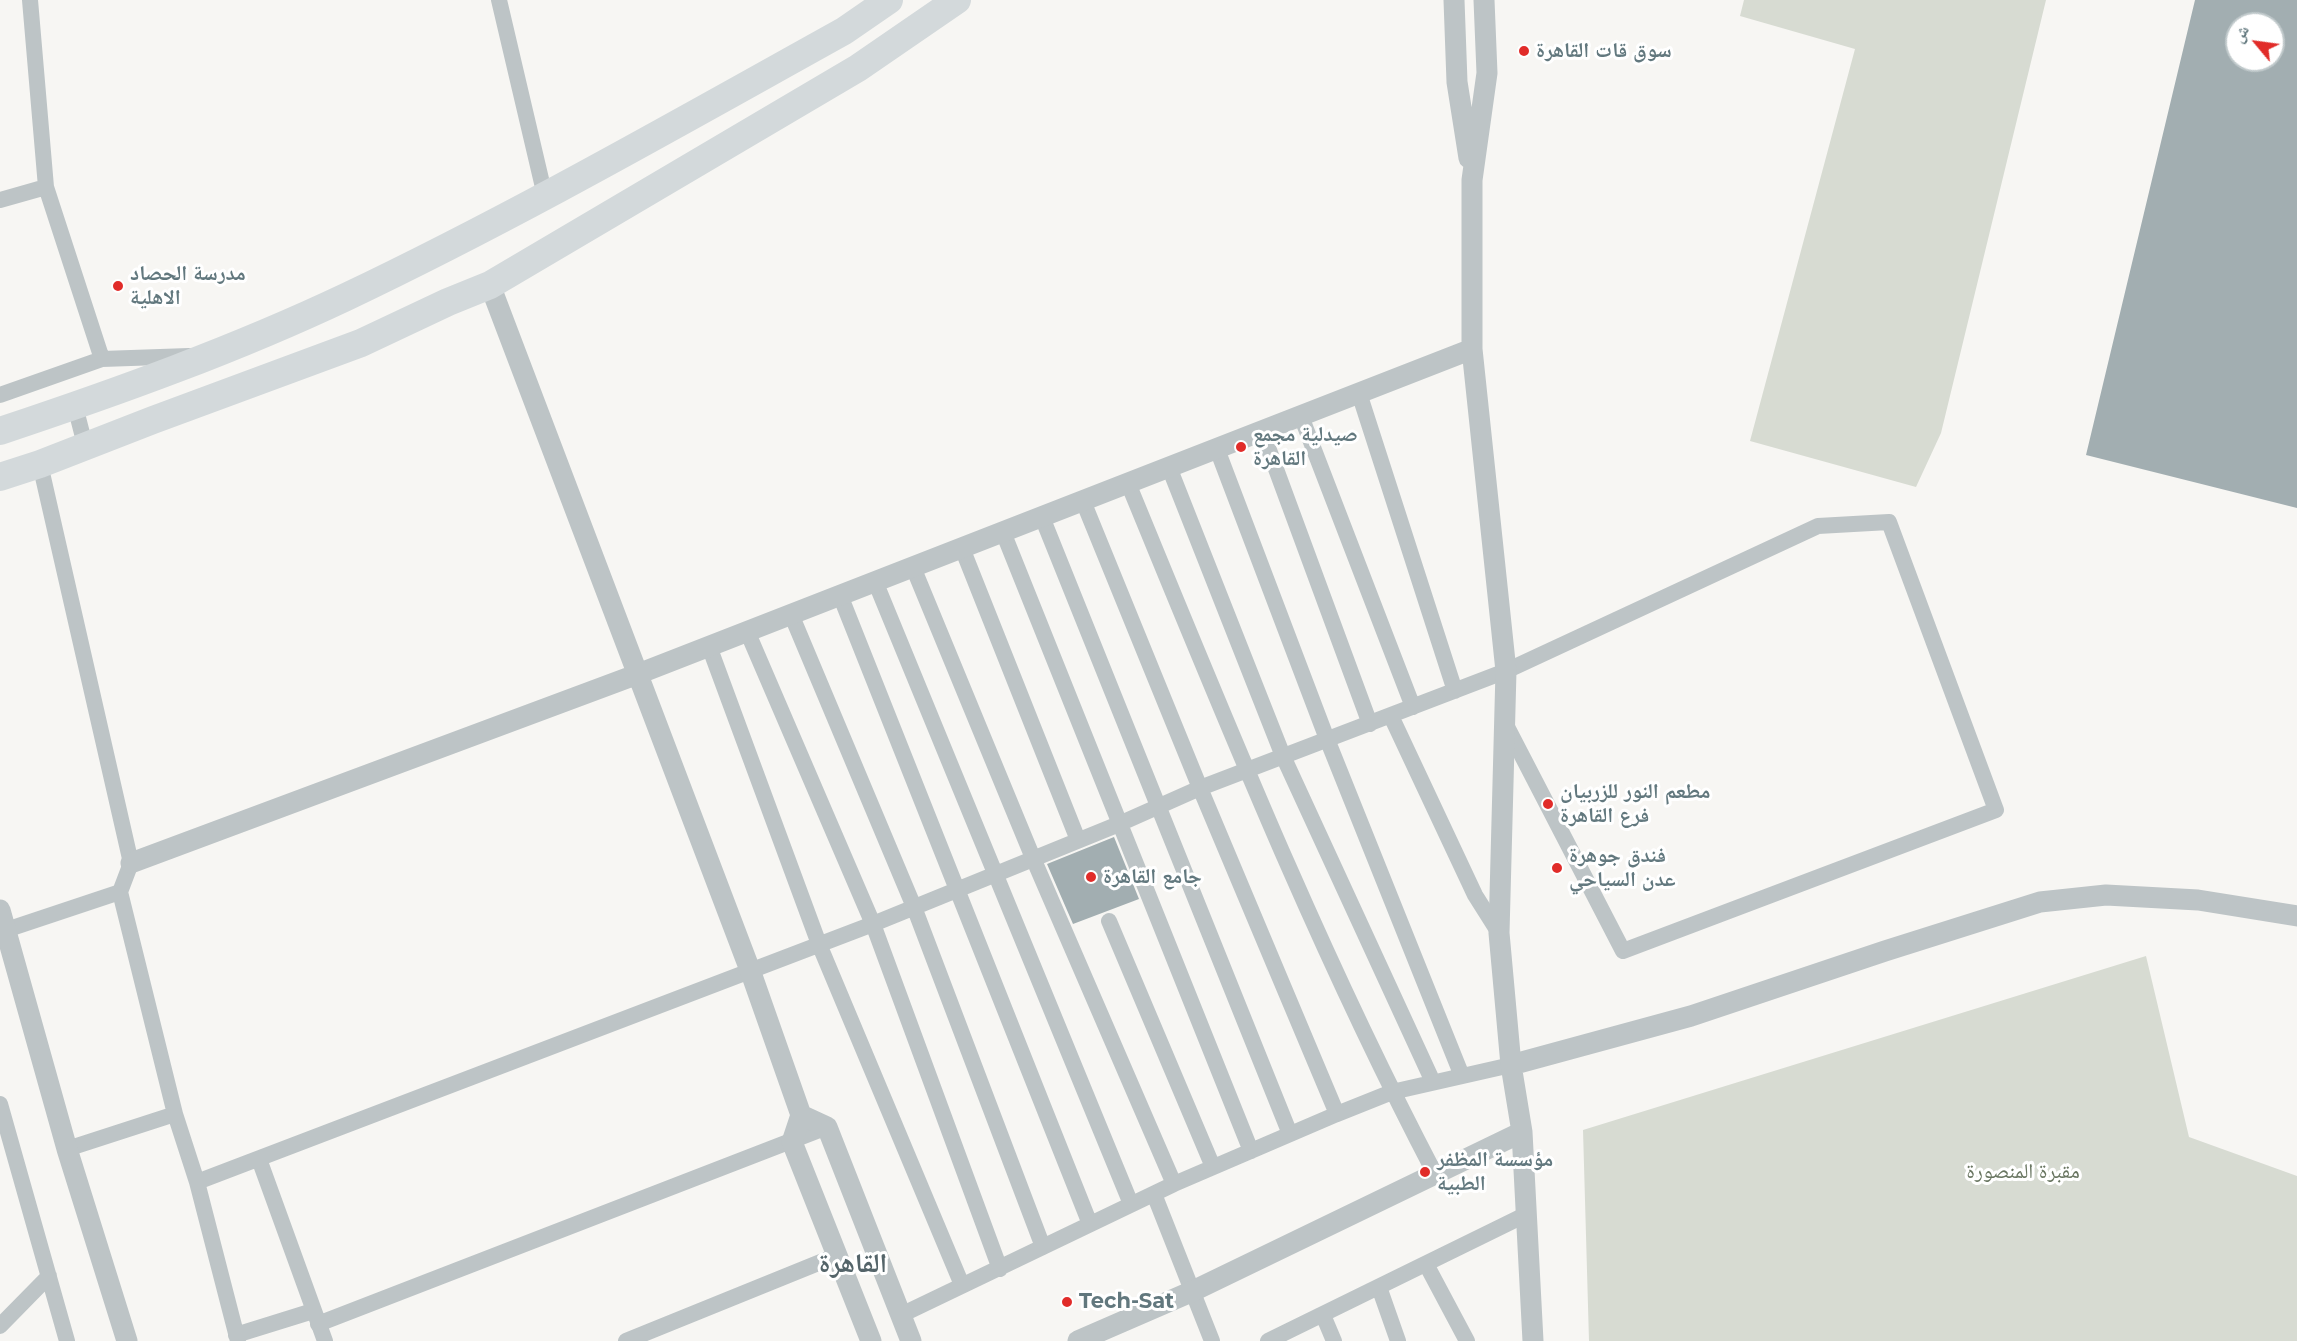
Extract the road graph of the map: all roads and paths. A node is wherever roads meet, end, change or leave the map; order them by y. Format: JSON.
{"nodes":[{"id":1,"x":30,"y":0,"type":"edge"},
{"id":2,"x":499,"y":0,"type":"edge"},
{"id":3,"x":889,"y":0,"type":"edge"},
{"id":4,"x":957,"y":0,"type":"edge"},
{"id":5,"x":1454,"y":0,"type":"edge"},
{"id":6,"x":1484,"y":0,"type":"edge"},
{"id":7,"x":1472,"y":180,"type":"junction"},
{"id":8,"x":46,"y":187,"type":"junction"},
{"id":9,"x":545,"y":196,"type":"junction"},
{"id":10,"x":0,"y":200,"type":"edge"},
{"id":11,"x":490,"y":285,"type":"junction"},
{"id":12,"x":1472,"y":349,"type":"junction"},
{"id":13,"x":211,"y":355,"type":"junction"},
{"id":14,"x":102,"y":359,"type":"junction"},
{"id":15,"x":1359,"y":393,"type":"junction"},
{"id":16,"x":0,"y":395,"type":"edge"},
{"id":17,"x":75,"y":406,"type":"junction"},
{"id":18,"x":1300,"y":416,"type":"junction"},
{"id":19,"x":0,"y":431,"type":"edge"},
{"id":20,"x":1262,"y":431,"type":"junction"},
{"id":21,"x":86,"y":445,"type":"junction"},
{"id":22,"x":1217,"y":449,"type":"junction"},
{"id":23,"x":40,"y":464,"type":"junction"},
{"id":24,"x":1169,"y":467,"type":"junction"},
{"id":25,"x":0,"y":477,"type":"edge"},
{"id":26,"x":1128,"y":483,"type":"junction"},
{"id":27,"x":1083,"y":501,"type":"junction"},
{"id":28,"x":1042,"y":517,"type":"junction"},
{"id":29,"x":1003,"y":532,"type":"junction"},
{"id":30,"x":962,"y":548,"type":"junction"},
{"id":31,"x":913,"y":567,"type":"junction"},
{"id":32,"x":875,"y":581,"type":"junction"},
{"id":33,"x":840,"y":595,"type":"junction"},
{"id":34,"x":791,"y":614,"type":"junction"},
{"id":35,"x":747,"y":631,"type":"junction"},
{"id":36,"x":709,"y":646,"type":"junction"},
{"id":37,"x":1506,"y":671,"type":"junction"},
{"id":38,"x":638,"y":674,"type":"junction"},
{"id":39,"x":1455,"y":691,"type":"junction"},
{"id":40,"x":1413,"y":707,"type":"junction"},
{"id":41,"x":1391,"y":716,"type":"junction"},
{"id":42,"x":1504,"y":720,"type":"junction"},
{"id":43,"x":1370,"y":724,"type":"junction"},
{"id":44,"x":1327,"y":740,"type":"junction"},
{"id":45,"x":1283,"y":756,"type":"junction"},
{"id":46,"x":1246,"y":770,"type":"junction"},
{"id":47,"x":1200,"y":788,"type":"junction"},
{"id":48,"x":1159,"y":806,"type":"junction"},
{"id":49,"x":1119,"y":824,"type":"junction"},
{"id":50,"x":1078,"y":840,"type":"junction"},
{"id":51,"x":1033,"y":858,"type":"junction"},
{"id":52,"x":131,"y":863,"type":"junction"},
{"id":53,"x":994,"y":874,"type":"junction"},
{"id":54,"x":957,"y":890,"type":"junction"},
{"id":55,"x":120,"y":892,"type":"junction"},
{"id":56,"x":914,"y":907,"type":"junction"},
{"id":57,"x":2297,"y":916,"type":"edge"},
{"id":58,"x":3,"y":920,"type":"edge"},
{"id":59,"x":1109,"y":921,"type":"dead end"},
{"id":60,"x":873,"y":924,"type":"junction"},
{"id":61,"x":1499,"y":933,"type":"junction"},
{"id":62,"x":819,"y":944,"type":"junction"},
{"id":63,"x":750,"y":970,"type":"junction"},
{"id":64,"x":1511,"y":1065,"type":"junction"},
{"id":65,"x":1462,"y":1076,"type":"junction"},
{"id":66,"x":1433,"y":1082,"type":"junction"},
{"id":67,"x":1392,"y":1092,"type":"junction"},
{"id":68,"x":0,"y":1104,"type":"edge"},
{"id":69,"x":175,"y":1114,"type":"junction"},
{"id":70,"x":1336,"y":1114,"type":"junction"},
{"id":71,"x":801,"y":1115,"type":"junction"},
{"id":72,"x":827,"y":1127,"type":"junction"},
{"id":73,"x":1522,"y":1132,"type":"junction"},
{"id":74,"x":1290,"y":1134,"type":"junction"},
{"id":75,"x":792,"y":1142,"type":"junction"},
{"id":76,"x":67,"y":1149,"type":"junction"},
{"id":77,"x":1251,"y":1151,"type":"junction"},
{"id":78,"x":260,"y":1159,"type":"junction"},
{"id":79,"x":1213,"y":1167,"type":"junction"},
{"id":80,"x":1436,"y":1174,"type":"junction"},
{"id":81,"x":197,"y":1182,"type":"junction"},
{"id":82,"x":1174,"y":1184,"type":"junction"},
{"id":83,"x":1154,"y":1194,"type":"junction"},
{"id":84,"x":1131,"y":1204,"type":"junction"},
{"id":85,"x":1527,"y":1215,"type":"junction"},
{"id":86,"x":1090,"y":1224,"type":"junction"},
{"id":87,"x":1043,"y":1247,"type":"junction"},
{"id":88,"x":838,"y":1255,"type":"junction"},
{"id":89,"x":1426,"y":1264,"type":"junction"},
{"id":90,"x":1000,"y":1269,"type":"junction"},
{"id":91,"x":49,"y":1276,"type":"junction"},
{"id":92,"x":962,"y":1285,"type":"junction"},
{"id":93,"x":1379,"y":1287,"type":"junction"},
{"id":94,"x":1193,"y":1291,"type":"junction"},
{"id":95,"x":901,"y":1315,"type":"junction"},
{"id":96,"x":1323,"y":1315,"type":"junction"},
{"id":97,"x":316,"y":1317,"type":"junction"},
{"id":98,"x":0,"y":1326,"type":"edge"},
{"id":99,"x":237,"y":1338,"type":"edge"},
{"id":100,"x":1277,"y":1339,"type":"edge"},
{"id":101,"x":67,"y":1341,"type":"edge"},
{"id":102,"x":127,"y":1341,"type":"edge"},
{"id":103,"x":325,"y":1341,"type":"edge"},
{"id":104,"x":626,"y":1341,"type":"edge"},
{"id":105,"x":871,"y":1341,"type":"edge"},
{"id":106,"x":911,"y":1341,"type":"edge"},
{"id":107,"x":1078,"y":1341,"type":"edge"},
{"id":108,"x":1212,"y":1341,"type":"edge"},
{"id":109,"x":1334,"y":1341,"type":"edge"},
{"id":110,"x":1398,"y":1341,"type":"edge"},
{"id":111,"x":1467,"y":1341,"type":"edge"},
{"id":112,"x":1533,"y":1341,"type":"edge"}],
"edges":[{"from":1,"to":8,"type":"street"},
{"from":2,"to":9,"type":"street"},
{"from":3,"to":9,"type":"highway"},
{"from":4,"to":11,"type":"highway"},
{"from":5,"to":7,"type":"street"},
{"from":6,"to":7,"type":"street"},
{"from":7,"to":12,"type":"street"},
{"from":8,"to":10,"type":"street"},
{"from":8,"to":14,"type":"street"},
{"from":9,"to":13,"type":"highway"},
{"from":11,"to":21,"type":"highway"},
{"from":11,"to":38,"type":"street"},
{"from":12,"to":15,"type":"street"},
{"from":12,"to":37,"type":"street"},
{"from":13,"to":14,"type":"street"},
{"from":13,"to":17,"type":"highway"},
{"from":14,"to":16,"type":"street"},
{"from":15,"to":18,"type":"street"},
{"from":15,"to":39,"type":"street"},
{"from":17,"to":19,"type":"highway"},
{"from":17,"to":21,"type":"street"},
{"from":18,"to":20,"type":"street"},
{"from":18,"to":40,"type":"street"},
{"from":20,"to":22,"type":"street"},
{"from":20,"to":43,"type":"street"},
{"from":21,"to":23,"type":"highway"},
{"from":22,"to":24,"type":"street"},
{"from":22,"to":44,"type":"street"},
{"from":23,"to":25,"type":"highway"},
{"from":23,"to":52,"type":"street"},
{"from":24,"to":26,"type":"street"},
{"from":24,"to":45,"type":"street"},
{"from":26,"to":27,"type":"street"},
{"from":26,"to":46,"type":"street"},
{"from":27,"to":28,"type":"street"},
{"from":27,"to":47,"type":"street"},
{"from":28,"to":29,"type":"street"},
{"from":28,"to":48,"type":"street"},
{"from":29,"to":30,"type":"street"},
{"from":29,"to":49,"type":"street"},
{"from":30,"to":31,"type":"street"},
{"from":30,"to":50,"type":"street"},
{"from":31,"to":32,"type":"street"},
{"from":31,"to":51,"type":"street"},
{"from":32,"to":33,"type":"street"},
{"from":32,"to":53,"type":"street"},
{"from":33,"to":34,"type":"street"},
{"from":33,"to":54,"type":"street"},
{"from":34,"to":35,"type":"street"},
{"from":34,"to":56,"type":"street"},
{"from":35,"to":36,"type":"street"},
{"from":35,"to":60,"type":"street"},
{"from":36,"to":38,"type":"street"},
{"from":36,"to":62,"type":"street"},
{"from":37,"to":39,"type":"street"},
{"from":37,"to":42,"type":"street"},
{"from":37,"to":42,"type":"street"},
{"from":38,"to":52,"type":"street"},
{"from":38,"to":63,"type":"street"},
{"from":39,"to":40,"type":"street"},
{"from":40,"to":41,"type":"street"},
{"from":41,"to":43,"type":"street"},
{"from":41,"to":61,"type":"street"},
{"from":42,"to":61,"type":"street"},
{"from":43,"to":44,"type":"street"},
{"from":44,"to":45,"type":"street"},
{"from":44,"to":65,"type":"street"},
{"from":45,"to":46,"type":"street"},
{"from":45,"to":66,"type":"street"},
{"from":46,"to":47,"type":"street"},
{"from":46,"to":67,"type":"street"},
{"from":47,"to":48,"type":"street"},
{"from":47,"to":70,"type":"street"},
{"from":48,"to":49,"type":"street"},
{"from":48,"to":74,"type":"street"},
{"from":49,"to":50,"type":"street"},
{"from":49,"to":77,"type":"street"},
{"from":50,"to":51,"type":"street"},
{"from":51,"to":53,"type":"street"},
{"from":51,"to":82,"type":"street"},
{"from":52,"to":55,"type":"street"},
{"from":53,"to":54,"type":"street"},
{"from":53,"to":84,"type":"street"},
{"from":54,"to":56,"type":"street"},
{"from":54,"to":86,"type":"street"},
{"from":55,"to":58,"type":"street"},
{"from":55,"to":69,"type":"street"},
{"from":56,"to":60,"type":"street"},
{"from":56,"to":87,"type":"street"},
{"from":57,"to":64,"type":"street"},
{"from":58,"to":76,"type":"street"},
{"from":59,"to":79,"type":"street"},
{"from":60,"to":62,"type":"street"},
{"from":60,"to":90,"type":"street"},
{"from":61,"to":64,"type":"street"},
{"from":62,"to":63,"type":"street"},
{"from":62,"to":92,"type":"street"},
{"from":63,"to":71,"type":"street"},
{"from":63,"to":78,"type":"street"},
{"from":64,"to":65,"type":"street"},
{"from":64,"to":73,"type":"street"},
{"from":65,"to":66,"type":"street"},
{"from":66,"to":67,"type":"street"},
{"from":67,"to":70,"type":"street"},
{"from":67,"to":80,"type":"street"},
{"from":68,"to":91,"type":"street"},
{"from":69,"to":76,"type":"street"},
{"from":69,"to":81,"type":"street"},
{"from":70,"to":74,"type":"street"},
{"from":71,"to":72,"type":"street"},
{"from":71,"to":75,"type":"street"},
{"from":72,"to":75,"type":"street"},
{"from":72,"to":95,"type":"street"},
{"from":73,"to":80,"type":"street"},
{"from":73,"to":85,"type":"street"},
{"from":74,"to":77,"type":"street"},
{"from":75,"to":88,"type":"street"},
{"from":75,"to":97,"type":"street"},
{"from":76,"to":102,"type":"street"},
{"from":77,"to":79,"type":"street"},
{"from":78,"to":81,"type":"street"},
{"from":78,"to":97,"type":"street"},
{"from":79,"to":82,"type":"street"},
{"from":80,"to":94,"type":"street"},
{"from":81,"to":99,"type":"street"},
{"from":82,"to":83,"type":"street"},
{"from":83,"to":84,"type":"street"},
{"from":83,"to":94,"type":"street"},
{"from":84,"to":86,"type":"street"},
{"from":85,"to":89,"type":"street"},
{"from":85,"to":112,"type":"street"},
{"from":86,"to":87,"type":"street"},
{"from":87,"to":90,"type":"street"},
{"from":88,"to":104,"type":"street"},
{"from":88,"to":105,"type":"street"},
{"from":89,"to":93,"type":"street"},
{"from":89,"to":111,"type":"street"},
{"from":90,"to":92,"type":"street"},
{"from":91,"to":98,"type":"street"},
{"from":91,"to":101,"type":"street"},
{"from":92,"to":95,"type":"street"},
{"from":93,"to":96,"type":"street"},
{"from":93,"to":110,"type":"street"},
{"from":94,"to":107,"type":"street"},
{"from":94,"to":108,"type":"street"},
{"from":95,"to":106,"type":"street"},
{"from":96,"to":100,"type":"street"},
{"from":96,"to":109,"type":"street"},
{"from":97,"to":99,"type":"street"},
{"from":97,"to":103,"type":"street"}]}
